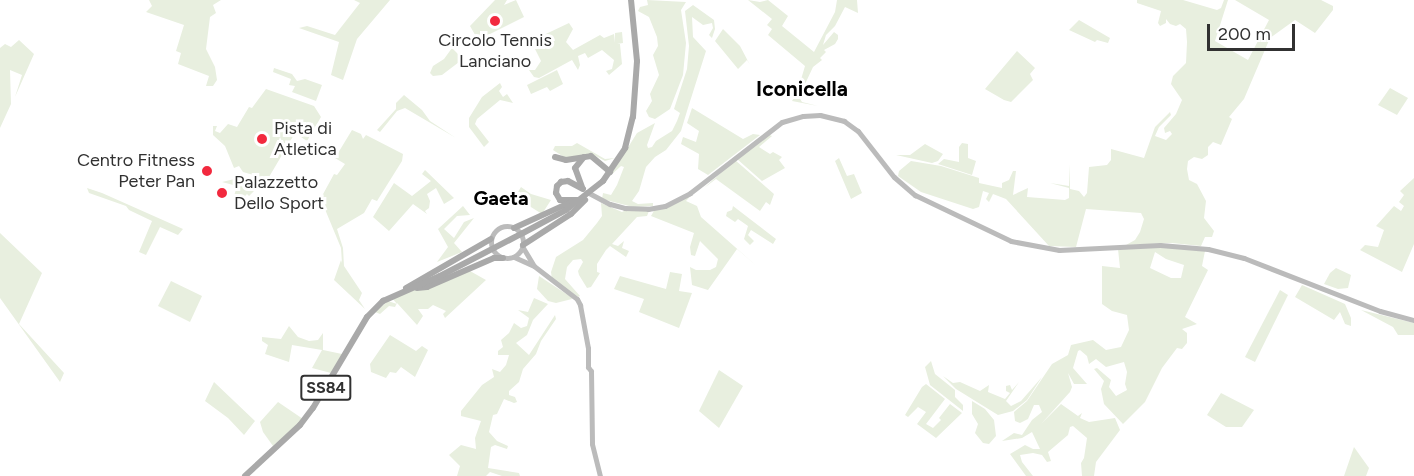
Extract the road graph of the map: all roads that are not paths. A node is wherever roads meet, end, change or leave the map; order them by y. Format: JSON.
{"nodes":[{"id":1,"x":631,"y":0,"type":"edge"},
{"id":2,"x":555,"y":157,"type":"dead end"},
{"id":3,"x":594,"y":157,"type":"junction"},
{"id":4,"x":600,"y":162,"type":"junction"},
{"id":5,"x":616,"y":163,"type":"junction"},
{"id":6,"x":610,"y":172,"type":"junction"},
{"id":7,"x":597,"y":187,"type":"junction"},
{"id":8,"x":583,"y":189,"type":"junction"},
{"id":9,"x":578,"y":200,"type":"junction"},
{"id":10,"x":514,"y":228,"type":"junction"},
{"id":11,"x":491,"y":239,"type":"junction"},
{"id":12,"x":523,"y":245,"type":"junction"},
{"id":13,"x":514,"y":257,"type":"junction"},
{"id":14,"x":503,"y":258,"type":"junction"},
{"id":15,"x":534,"y":266,"type":"junction"},
{"id":16,"x":411,"y":289,"type":"junction"},
{"id":17,"x":398,"y":294,"type":"junction"},
{"id":18,"x":1414,"y":320,"type":"edge"},
{"id":19,"x":245,"y":476,"type":"edge"},
{"id":20,"x":600,"y":476,"type":"edge"}],
"edges":[{"from":1,"to":5,"type":"main road","number":"SS84"},
{"from":2,"to":3,"type":"main road"},
{"from":3,"to":4,"type":"main road"},
{"from":3,"to":8,"type":"main road"},
{"from":4,"to":5,"type":"main road"},
{"from":4,"to":6,"type":"main road"},
{"from":5,"to":6,"type":"main road","number":"SS84"},
{"from":6,"to":7,"type":"main road","number":"SS84"},
{"from":7,"to":9,"type":"main road","number":"SS84"},
{"from":7,"to":12,"type":"main road"},
{"from":8,"to":9,"type":"main road"},
{"from":8,"to":18,"type":"main road"},
{"from":9,"to":10,"type":"main road"},
{"from":9,"to":16,"type":"main road","number":"SS84"},
{"from":10,"to":11,"type":"main road"},
{"from":10,"to":12,"type":"main road"},
{"from":11,"to":14,"type":"main road"},
{"from":11,"to":17,"type":"main road"},
{"from":12,"to":13,"type":"main road"},
{"from":12,"to":15,"type":"main road"},
{"from":13,"to":14,"type":"main road"},
{"from":13,"to":15,"type":"main road"},
{"from":14,"to":16,"type":"main road"},
{"from":15,"to":20,"type":"main road"},
{"from":16,"to":17,"type":"main road","number":"SS84"},
{"from":17,"to":19,"type":"main road","number":"SS84"}]}
